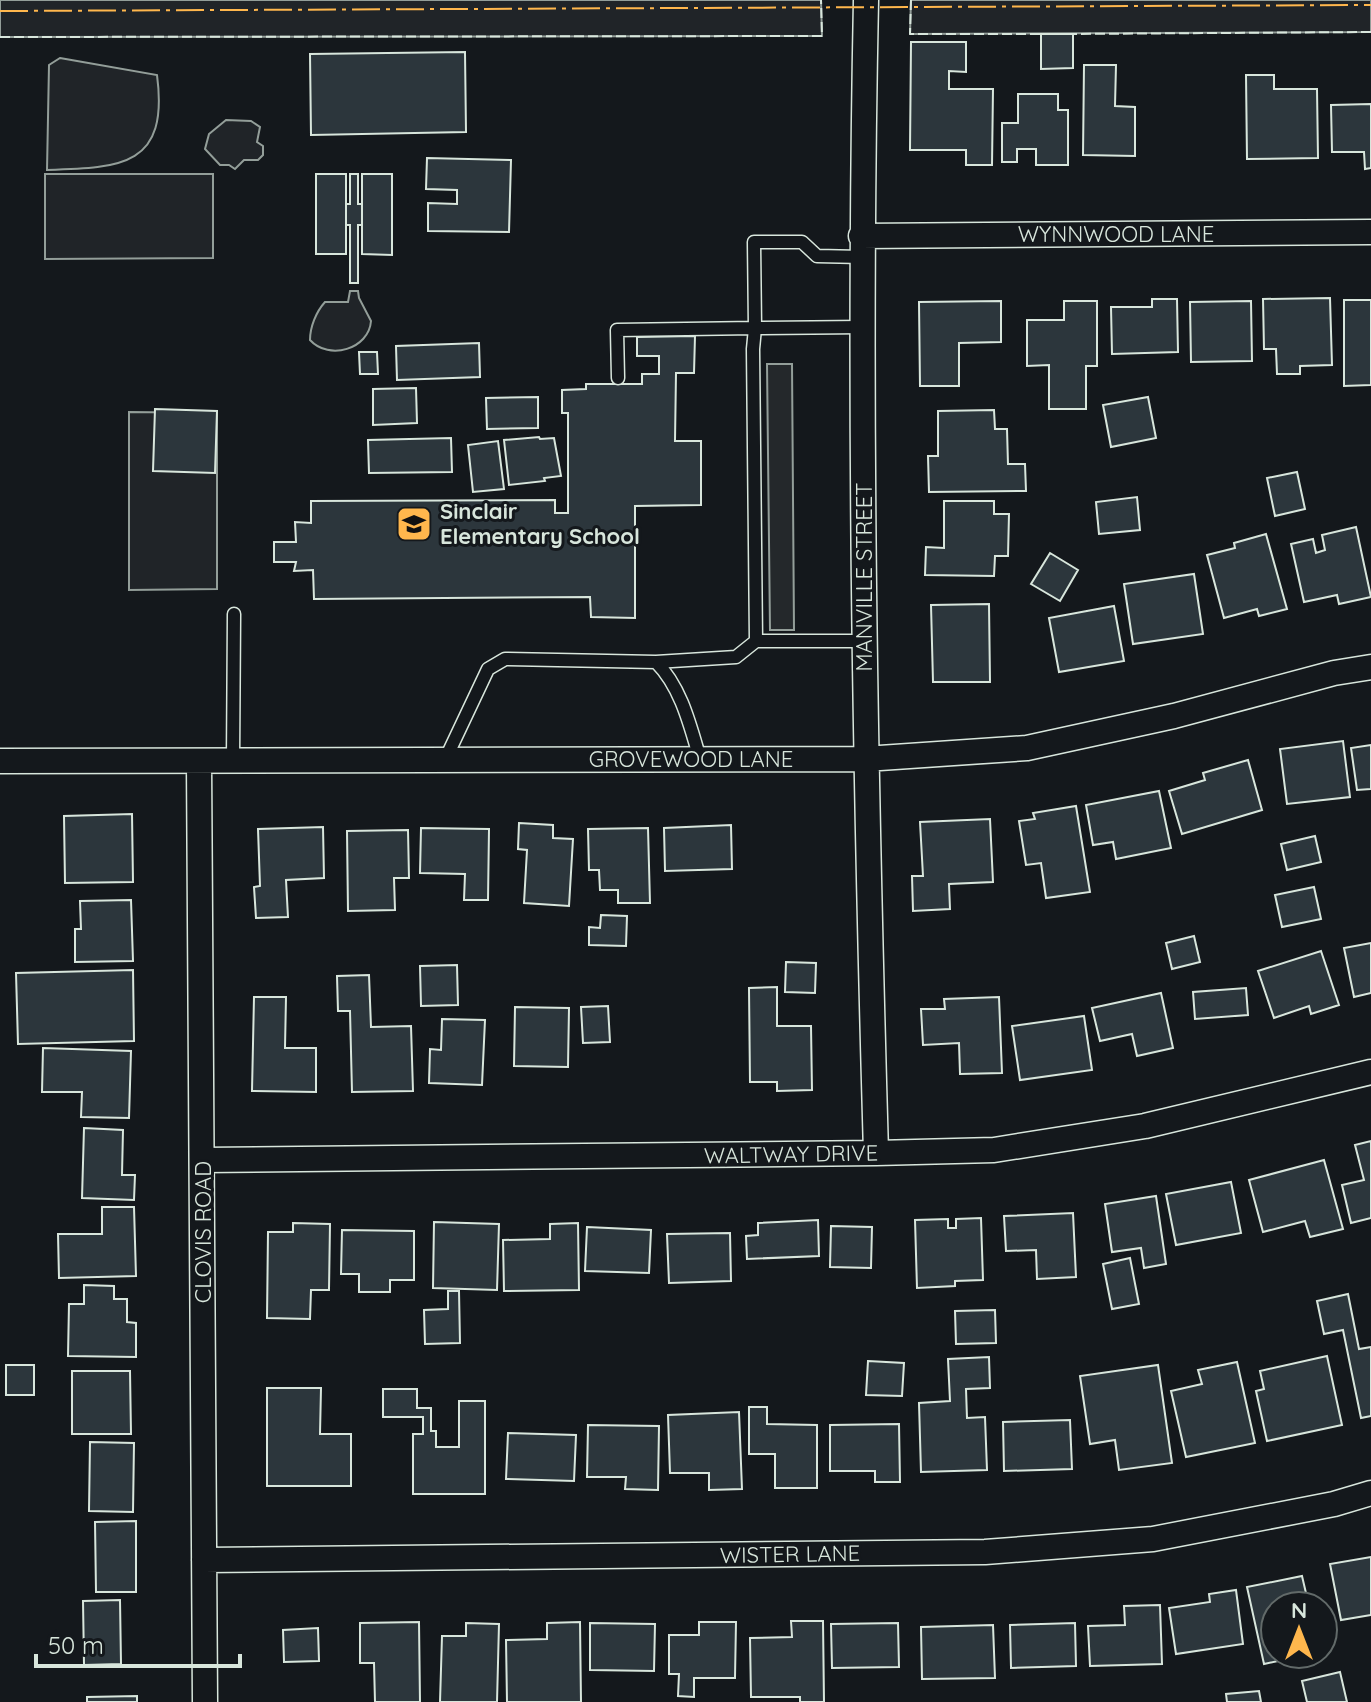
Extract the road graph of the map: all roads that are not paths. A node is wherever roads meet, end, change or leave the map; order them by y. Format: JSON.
{"nodes":[{"id":1,"x":866,"y":0,"type":"edge"},
{"id":2,"x":1371,"y":232,"type":"edge"},
{"id":3,"x":861,"y":246,"type":"junction"},
{"id":4,"x":863,"y":327,"type":"junction"},
{"id":5,"x":755,"y":328,"type":"junction"},
{"id":6,"x":618,"y":378,"type":"dead end"},
{"id":7,"x":234,"y":614,"type":"dead end"},
{"id":8,"x":756,"y":641,"type":"junction"},
{"id":9,"x":864,"y":641,"type":"junction"},
{"id":10,"x":656,"y":662,"type":"junction"},
{"id":11,"x":1371,"y":667,"type":"edge"},
{"id":12,"x":700,"y":759,"type":"junction"},
{"id":13,"x":865,"y":759,"type":"junction"},
{"id":14,"x":445,"y":760,"type":"junction"},
{"id":15,"x":0,"y":761,"type":"edge"},
{"id":16,"x":233,"y":761,"type":"junction"},
{"id":17,"x":199,"y":762,"type":"junction"},
{"id":18,"x":1371,"y":1072,"type":"edge"},
{"id":19,"x":876,"y":1153,"type":"junction"},
{"id":20,"x":203,"y":1160,"type":"junction"},
{"id":21,"x":1371,"y":1493,"type":"edge"},
{"id":22,"x":204,"y":1560,"type":"junction"},
{"id":23,"x":205,"y":1702,"type":"edge"}],
"edges":[{"from":1,"to":3,"type":"street","name":"MANVILLE STREET"},
{"from":2,"to":3,"type":"street","name":"WYNNWOOD LANE"},
{"from":3,"to":4,"type":"street","name":"MANVILLE STREET"},
{"from":3,"to":5,"type":"lane"},
{"from":4,"to":5,"type":"lane"},
{"from":4,"to":9,"type":"street","name":"MANVILLE STREET"},
{"from":5,"to":6,"type":"lane"},
{"from":5,"to":8,"type":"lane"},
{"from":7,"to":16,"type":"lane"},
{"from":8,"to":9,"type":"lane"},
{"from":8,"to":10,"type":"lane"},
{"from":9,"to":13,"type":"street","name":"MANVILLE STREET"},
{"from":10,"to":12,"type":"lane"},
{"from":10,"to":14,"type":"lane"},
{"from":11,"to":13,"type":"street","name":"GROVEWOOD LANE"},
{"from":12,"to":13,"type":"street","name":"GROVEWOOD LANE"},
{"from":12,"to":14,"type":"street","name":"GROVEWOOD LANE"},
{"from":13,"to":19,"type":"street","name":"MANVILLE STREET"},
{"from":14,"to":16,"type":"street","name":"GROVEWOOD LANE"},
{"from":15,"to":17,"type":"street","name":"GROVEWOOD LANE"},
{"from":16,"to":17,"type":"street","name":"GROVEWOOD LANE"},
{"from":17,"to":20,"type":"street","name":"CLOVIS ROAD"},
{"from":18,"to":19,"type":"street","name":"WALTWAY DRIVE"},
{"from":19,"to":20,"type":"street","name":"WALTWAY DRIVE"},
{"from":20,"to":22,"type":"street","name":"CLOVIS ROAD"},
{"from":21,"to":22,"type":"street","name":"WISTER LANE"},
{"from":22,"to":23,"type":"street","name":"CLOVIS ROAD"}]}
